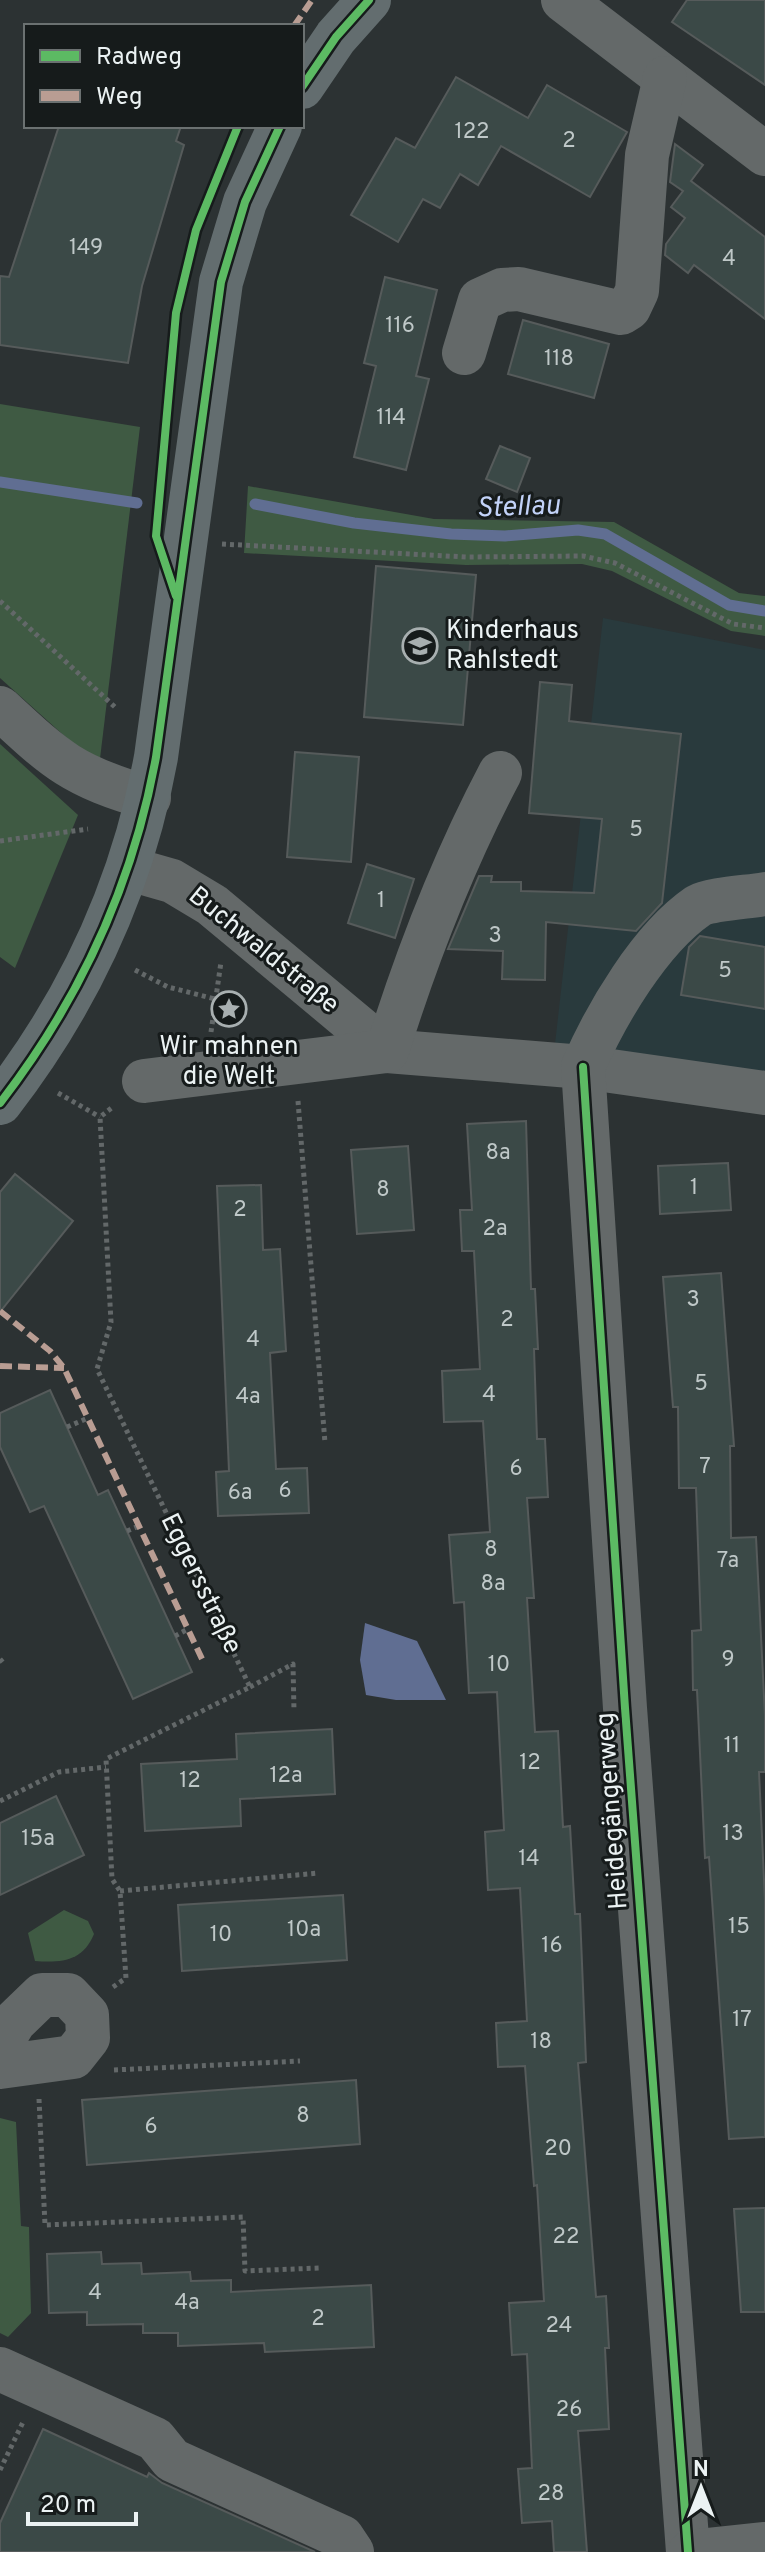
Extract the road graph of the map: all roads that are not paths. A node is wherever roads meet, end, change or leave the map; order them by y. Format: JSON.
{"nodes":[{"id":1,"x":369,"y":0,"type":"edge"},
{"id":2,"x":563,"y":0,"type":"edge"},
{"id":3,"x":665,"y":78,"type":"junction"},
{"id":4,"x":304,"y":84,"type":"edge"},
{"id":5,"x":279,"y":128,"type":"edge"},
{"id":6,"x":765,"y":154,"type":"edge"},
{"id":7,"x":464,"y":353,"type":"dead end"},
{"id":8,"x":0,"y":708,"type":"edge"},
{"id":9,"x":500,"y":773,"type":"dead end"},
{"id":10,"x":149,"y":798,"type":"junction"},
{"id":11,"x":130,"y":869,"type":"junction"},
{"id":12,"x":765,"y":894,"type":"edge"},
{"id":13,"x":387,"y":1051,"type":"junction"},
{"id":14,"x":583,"y":1067,"type":"junction"},
{"id":15,"x":144,"y":1081,"type":"road end"},
{"id":16,"x":765,"y":1093,"type":"edge"},
{"id":17,"x":0,"y":1103,"type":"edge"},
{"id":18,"x":29,"y":2057,"type":"edge"},
{"id":19,"x":0,"y":2369,"type":"edge"},
{"id":20,"x":765,"y":2544,"type":"edge"},
{"id":21,"x":352,"y":2552,"type":"edge"},
{"id":22,"x":689,"y":2552,"type":"edge"}],
"edges":[{"from":1,"to":4,"type":"main road"},
{"from":2,"to":3,"type":"street"},
{"from":3,"to":6,"type":"street"},
{"from":3,"to":7,"type":"street"},
{"from":5,"to":10,"type":"main road"},
{"from":8,"to":10,"type":"street"},
{"from":9,"to":13,"type":"street"},
{"from":10,"to":11,"type":"main road"},
{"from":11,"to":13,"type":"street","name":"Buchwaldstraße"},
{"from":11,"to":17,"type":"main road"},
{"from":12,"to":14,"type":"street"},
{"from":13,"to":14,"type":"street","name":"Buchwaldstraße"},
{"from":13,"to":15,"type":"street","name":"Buchwaldstraße"},
{"from":14,"to":16,"type":"street","name":"Buchwaldstraße"},
{"from":14,"to":22,"type":"street","name":"Heidegängerweg"},
{"from":18,"to":18,"type":"street"},
{"from":19,"to":21,"type":"street"},
{"from":20,"to":22,"type":"street"}]}
